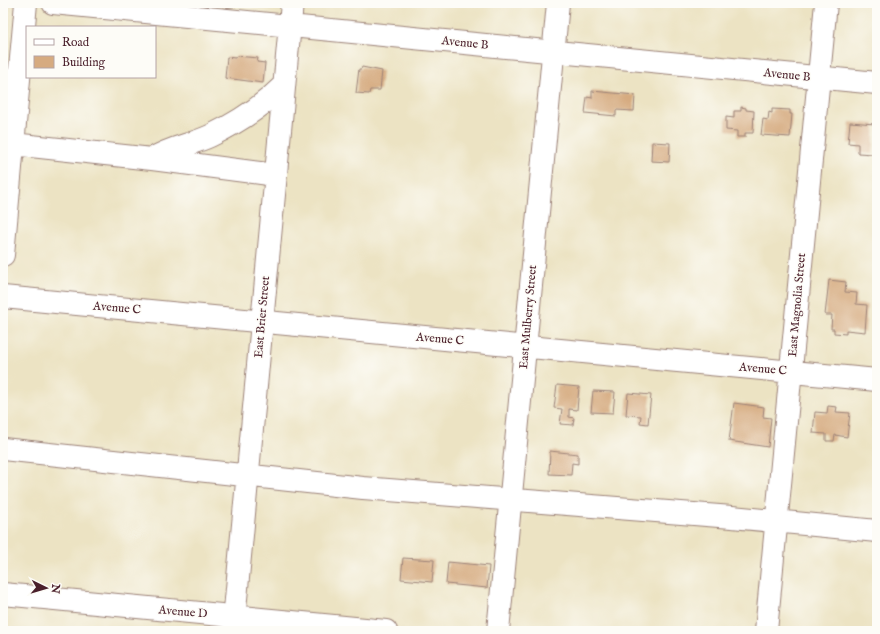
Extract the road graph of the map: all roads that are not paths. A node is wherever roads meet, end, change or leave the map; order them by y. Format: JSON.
{"nodes":[{"id":1,"x":26,"y":3,"type":"edge"},
{"id":2,"x":53,"y":3,"type":"edge"},
{"id":3,"x":292,"y":3,"type":"edge"},
{"id":4,"x":558,"y":3,"type":"edge"},
{"id":5,"x":826,"y":3,"type":"edge"},
{"id":6,"x":290,"y":26,"type":"junction"},
{"id":7,"x":553,"y":52,"type":"junction"},
{"id":8,"x":819,"y":78,"type":"junction"},
{"id":9,"x":877,"y":83,"type":"edge"},
{"id":10,"x":284,"y":85,"type":"junction"},
{"id":11,"x":8,"y":144,"type":"edge"},
{"id":12,"x":152,"y":159,"type":"junction"},
{"id":13,"x":276,"y":175,"type":"junction"},
{"id":14,"x":3,"y":255,"type":"edge"},
{"id":15,"x":3,"y":297,"type":"edge"},
{"id":16,"x":262,"y":322,"type":"junction"},
{"id":17,"x":525,"y":347,"type":"junction"},
{"id":18,"x":791,"y":372,"type":"junction"},
{"id":19,"x":877,"y":380,"type":"edge"},
{"id":20,"x":3,"y":450,"type":"edge"},
{"id":21,"x":247,"y":475,"type":"junction"},
{"id":22,"x":511,"y":499,"type":"junction"},
{"id":23,"x":777,"y":521,"type":"junction"},
{"id":24,"x":877,"y":531,"type":"edge"},
{"id":25,"x":3,"y":594,"type":"edge"},
{"id":26,"x":233,"y":624,"type":"edge"},
{"id":27,"x":386,"y":631,"type":"edge"},
{"id":28,"x":498,"y":631,"type":"edge"},
{"id":29,"x":766,"y":631,"type":"edge"}],
"edges":[{"from":1,"to":11,"type":"street"},
{"from":2,"to":6,"type":"street","name":"Avenue B"},
{"from":3,"to":6,"type":"street","name":"East Brier Street"},
{"from":4,"to":7,"type":"street","name":"East Mulberry Street"},
{"from":5,"to":8,"type":"street","name":"East Magnolia Street"},
{"from":6,"to":7,"type":"street","name":"Avenue B"},
{"from":6,"to":10,"type":"street","name":"East Brier Street"},
{"from":7,"to":8,"type":"street","name":"Avenue B"},
{"from":7,"to":17,"type":"street","name":"East Mulberry Street"},
{"from":8,"to":9,"type":"street","name":"Avenue B"},
{"from":8,"to":18,"type":"street","name":"East Magnolia Street"},
{"from":10,"to":12,"type":"street"},
{"from":10,"to":13,"type":"street","name":"East Brier Street"},
{"from":11,"to":12,"type":"street"},
{"from":11,"to":14,"type":"street"},
{"from":12,"to":13,"type":"street"},
{"from":13,"to":16,"type":"street","name":"East Brier Street"},
{"from":15,"to":16,"type":"street","name":"Avenue C"},
{"from":16,"to":17,"type":"street","name":"Avenue C"},
{"from":16,"to":21,"type":"street","name":"East Brier Street"},
{"from":17,"to":18,"type":"street","name":"Avenue C"},
{"from":17,"to":22,"type":"street","name":"East Mulberry Street"},
{"from":18,"to":19,"type":"street","name":"Avenue C"},
{"from":18,"to":23,"type":"street","name":"East Magnolia Street"},
{"from":20,"to":21,"type":"street"},
{"from":21,"to":22,"type":"street"},
{"from":21,"to":26,"type":"street","name":"East Brier Street"},
{"from":22,"to":23,"type":"street"},
{"from":22,"to":28,"type":"street","name":"East Mulberry Street"},
{"from":23,"to":24,"type":"street"},
{"from":23,"to":29,"type":"street","name":"East Magnolia Street"},
{"from":25,"to":26,"type":"street","name":"Avenue D"},
{"from":26,"to":27,"type":"street","name":"Avenue D"}]}
